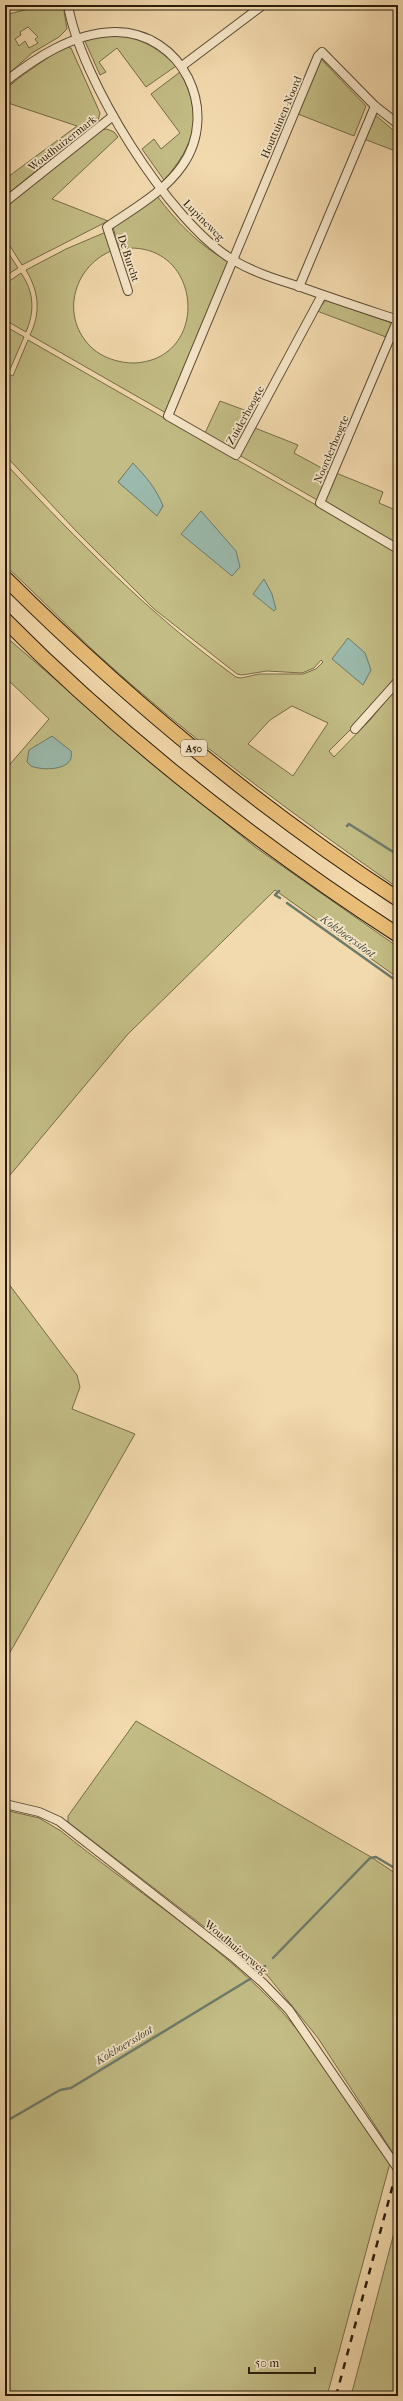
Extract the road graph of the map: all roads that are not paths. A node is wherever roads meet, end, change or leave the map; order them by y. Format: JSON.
{"nodes":[{"id":1,"x":68,"y":5,"type":"edge"},
{"id":2,"x":263,"y":5,"type":"edge"},
{"id":3,"x":77,"y":39,"type":"junction"},
{"id":4,"x":182,"y":66,"type":"junction"},
{"id":5,"x":5,"y":82,"type":"edge"},
{"id":6,"x":375,"y":106,"type":"junction"},
{"id":7,"x":113,"y":116,"type":"junction"},
{"id":8,"x":398,"y":124,"type":"edge"},
{"id":9,"x":161,"y":188,"type":"junction"},
{"id":10,"x":5,"y":202,"type":"edge"},
{"id":11,"x":232,"y":260,"type":"junction"},
{"id":12,"x":299,"y":287,"type":"junction"},
{"id":13,"x":128,"y":291,"type":"dead end"},
{"id":14,"x":322,"y":295,"type":"junction"},
{"id":15,"x":398,"y":320,"type":"edge"},
{"id":16,"x":398,"y":549,"type":"edge"},
{"id":17,"x":5,"y":578,"type":"edge"},
{"id":18,"x":5,"y":620,"type":"edge"},
{"id":19,"x":398,"y":681,"type":"edge"},
{"id":20,"x":355,"y":729,"type":"dead end"},
{"id":21,"x":398,"y":899,"type":"edge"},
{"id":22,"x":398,"y":935,"type":"edge"},
{"id":23,"x":5,"y":1804,"type":"edge"},
{"id":24,"x":398,"y":2170,"type":"edge"}],
"edges":[{"from":1,"to":3,"type":"street","name":"Lupineweg"},
{"from":2,"to":4,"type":"street"},
{"from":3,"to":4,"type":"street"},
{"from":3,"to":5,"type":"street"},
{"from":3,"to":7,"type":"street","name":"Lupineweg"},
{"from":4,"to":9,"type":"street"},
{"from":6,"to":8,"type":"street","name":"Houttuinen-Noord"},
{"from":6,"to":11,"type":"street","name":"Houttuinen-Noord"},
{"from":6,"to":12,"type":"street"},
{"from":7,"to":9,"type":"street","name":"Lupineweg"},
{"from":7,"to":10,"type":"street","name":"Woudhuizermark"},
{"from":9,"to":11,"type":"street","name":"Lupineweg"},
{"from":9,"to":13,"type":"street","name":"De Burcht"},
{"from":11,"to":12,"type":"street","name":"Lupineweg"},
{"from":11,"to":14,"type":"street","name":"Zuiderhoogte"},
{"from":12,"to":14,"type":"street","name":"Lupineweg"},
{"from":14,"to":15,"type":"street","name":"Lupineweg"},
{"from":15,"to":16,"type":"street","name":"Noorderhoogte"},
{"from":17,"to":21,"type":"highway","number":"A50"},
{"from":18,"to":22,"type":"highway","number":"A50"},
{"from":19,"to":20,"type":"street"},
{"from":23,"to":24,"type":"street","name":"Woudhuizerweg"}]}
